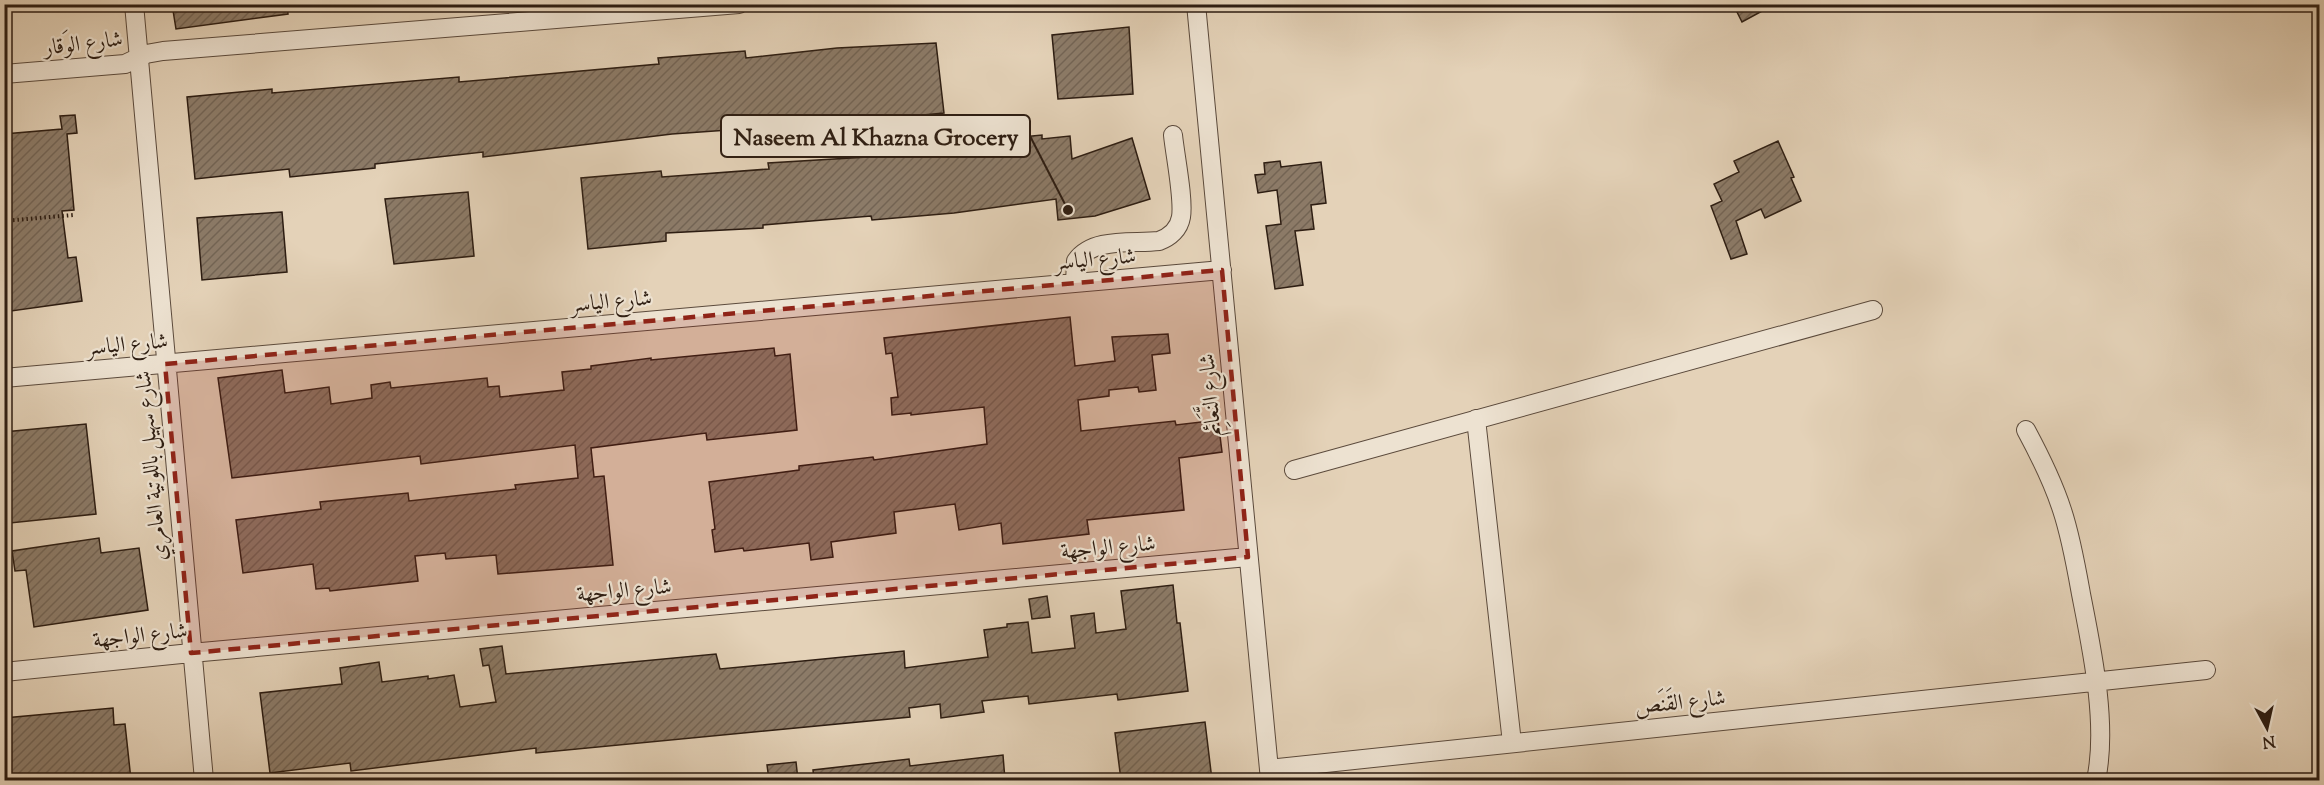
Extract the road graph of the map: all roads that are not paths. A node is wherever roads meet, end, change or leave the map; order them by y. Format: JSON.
{"nodes":[{"id":1,"x":134,"y":4,"type":"edge"},
{"id":2,"x":740,"y":4,"type":"edge"},
{"id":3,"x":1196,"y":4,"type":"edge"},
{"id":4,"x":139,"y":58,"type":"junction"},
{"id":5,"x":4,"y":74,"type":"edge"},
{"id":6,"x":1173,"y":135,"type":"dead end"},
{"id":7,"x":1222,"y":270,"type":"junction"},
{"id":8,"x":1075,"y":284,"type":"junction"},
{"id":9,"x":1873,"y":310,"type":"dead end"},
{"id":10,"x":165,"y":364,"type":"junction"},
{"id":11,"x":4,"y":378,"type":"edge"},
{"id":12,"x":1476,"y":419,"type":"junction"},
{"id":13,"x":2026,"y":430,"type":"dead end"},
{"id":14,"x":1294,"y":470,"type":"dead end"},
{"id":15,"x":1248,"y":557,"type":"junction"},
{"id":16,"x":191,"y":653,"type":"junction"},
{"id":17,"x":2206,"y":670,"type":"dead end"},
{"id":18,"x":4,"y":672,"type":"edge"},
{"id":19,"x":2096,"y":681,"type":"junction"},
{"id":20,"x":1512,"y":744,"type":"junction"},
{"id":21,"x":2100,"y":749,"type":"junction"},
{"id":22,"x":1270,"y":775,"type":"edge"},
{"id":23,"x":204,"y":780,"type":"edge"},
{"id":24,"x":2096,"y":780,"type":"edge"},
{"id":25,"x":2111,"y":780,"type":"edge"}],
"edges":[{"from":1,"to":4,"type":"street","name":"شارع سهيل باللوتية العامري"},
{"from":2,"to":4,"type":"street","name":"شارع الوَقار"},
{"from":3,"to":7,"type":"street","name":"شارع النَّعَائِم"},
{"from":4,"to":5,"type":"street","name":"شارع الوَقار"},
{"from":4,"to":10,"type":"street","name":"شارع سهيل باللوتية العامري"},
{"from":6,"to":8,"type":"street"},
{"from":7,"to":8,"type":"street","name":"شارع الياسر"},
{"from":7,"to":15,"type":"street","name":"شارع النَّعَائِم"},
{"from":8,"to":10,"type":"street","name":"شارع الياسر"},
{"from":9,"to":12,"type":"street"},
{"from":10,"to":11,"type":"street","name":"شارع الياسر"},
{"from":10,"to":16,"type":"street","name":"شارع سهيل باللوتية العامري"},
{"from":12,"to":14,"type":"street"},
{"from":12,"to":20,"type":"street"},
{"from":13,"to":19,"type":"street"},
{"from":15,"to":16,"type":"street","name":"شارع الواجهة"},
{"from":15,"to":22,"type":"street","name":"شارع النَّعَائِم"},
{"from":16,"to":18,"type":"street","name":"شارع الواجهة"},
{"from":16,"to":23,"type":"street","name":"شارع سهيل باللوتية العامري"},
{"from":17,"to":19,"type":"street","name":"شارع القَنَص"},
{"from":19,"to":20,"type":"street","name":"شارع القَنَص"},
{"from":19,"to":21,"type":"street"},
{"from":20,"to":22,"type":"street","name":"شارع القَنَص"},
{"from":21,"to":24,"type":"street"},
{"from":21,"to":25,"type":"street"}]}
